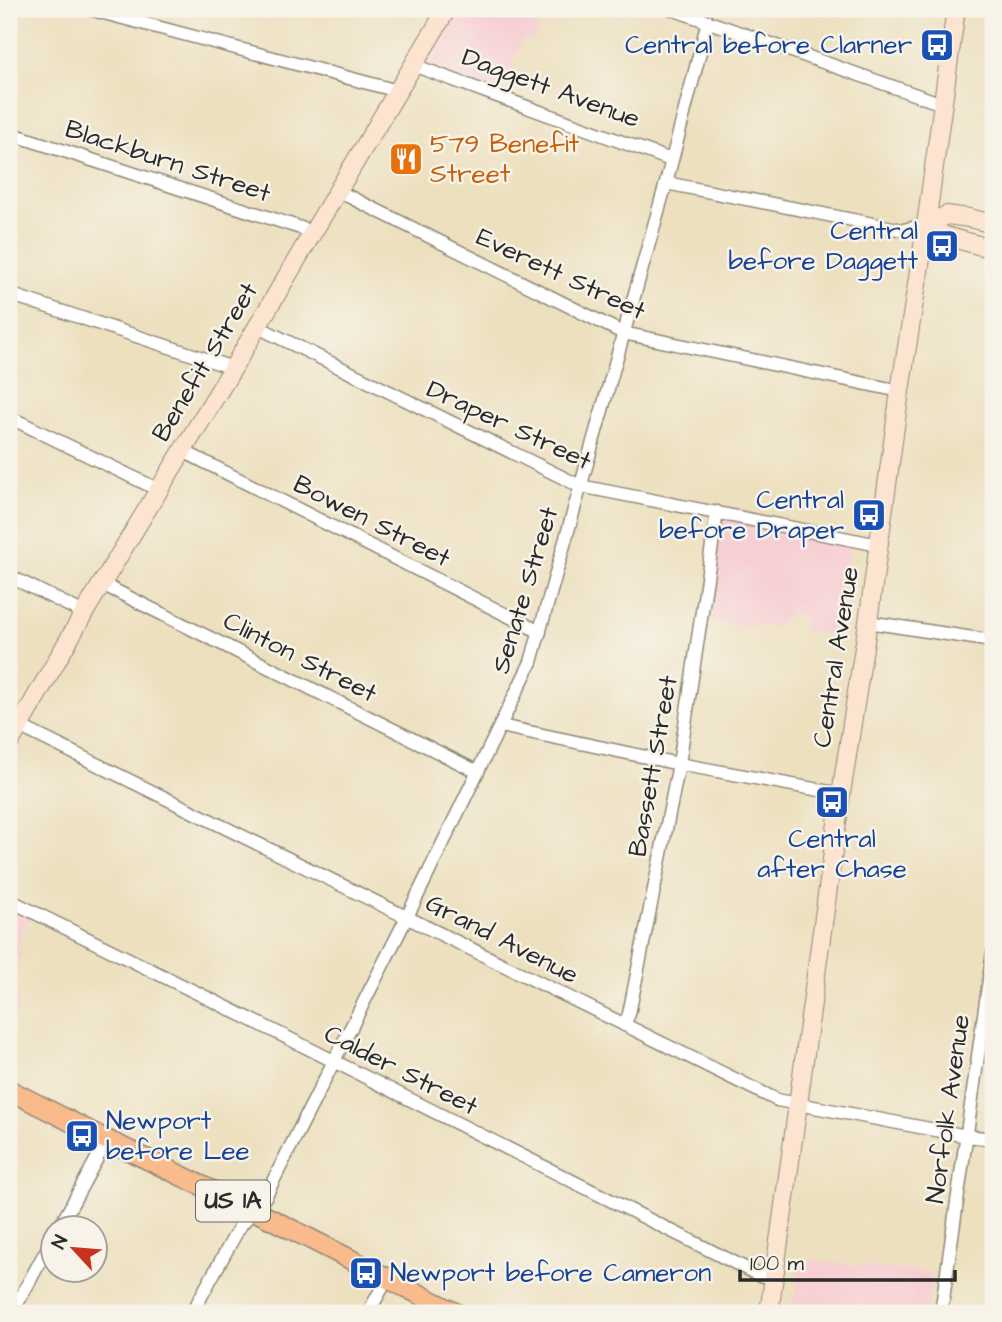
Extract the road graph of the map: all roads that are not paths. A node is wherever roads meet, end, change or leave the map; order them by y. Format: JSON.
{"nodes":[{"id":1,"x":89,"y":9,"type":"edge"},
{"id":2,"x":447,"y":9,"type":"edge"},
{"id":3,"x":672,"y":9,"type":"edge"},
{"id":4,"x":956,"y":9,"type":"edge"},
{"id":5,"x":111,"y":12,"type":"edge"},
{"id":6,"x":708,"y":22,"type":"junction"},
{"id":7,"x":413,"y":65,"type":"junction"},
{"id":8,"x":398,"y":91,"type":"junction"},
{"id":9,"x":942,"y":104,"type":"junction"},
{"id":10,"x":9,"y":133,"type":"edge"},
{"id":11,"x":671,"y":160,"type":"junction"},
{"id":12,"x":666,"y":183,"type":"junction"},
{"id":13,"x":338,"y":191,"type":"junction"},
{"id":14,"x":993,"y":224,"type":"edge"},
{"id":15,"x":926,"y":225,"type":"junction"},
{"id":16,"x":313,"y":232,"type":"junction"},
{"id":17,"x":993,"y":249,"type":"edge"},
{"id":18,"x":9,"y":293,"type":"edge"},
{"id":19,"x":258,"y":327,"type":"junction"},
{"id":20,"x":624,"y":332,"type":"junction"},
{"id":21,"x":233,"y":368,"type":"junction"},
{"id":22,"x":900,"y":391,"type":"junction"},
{"id":23,"x":9,"y":417,"type":"edge"},
{"id":24,"x":183,"y":450,"type":"junction"},
{"id":25,"x":580,"y":486,"type":"junction"},
{"id":26,"x":159,"y":490,"type":"junction"},
{"id":27,"x":717,"y":512,"type":"junction"},
{"id":28,"x":879,"y":545,"type":"junction"},
{"id":29,"x":9,"y":576,"type":"edge"},
{"id":30,"x":102,"y":584,"type":"junction"},
{"id":31,"x":84,"y":613,"type":"junction"},
{"id":32,"x":868,"y":622,"type":"junction"},
{"id":33,"x":540,"y":632,"type":"junction"},
{"id":34,"x":993,"y":641,"type":"edge"},
{"id":35,"x":14,"y":723,"type":"edge"},
{"id":36,"x":501,"y":726,"type":"junction"},
{"id":37,"x":9,"y":744,"type":"edge"},
{"id":38,"x":679,"y":764,"type":"junction"},
{"id":39,"x":478,"y":772,"type":"junction"},
{"id":40,"x":841,"y":794,"type":"junction"},
{"id":41,"x":9,"y":900,"type":"edge"},
{"id":42,"x":407,"y":917,"type":"junction"},
{"id":43,"x":993,"y":952,"type":"edge"},
{"id":44,"x":624,"y":1025,"type":"junction"},
{"id":45,"x":333,"y":1060,"type":"junction"},
{"id":46,"x":9,"y":1090,"type":"edge"},
{"id":47,"x":799,"y":1105,"type":"junction"},
{"id":48,"x":967,"y":1136,"type":"junction"},
{"id":49,"x":993,"y":1139,"type":"edge"},
{"id":50,"x":107,"y":1140,"type":"junction"},
{"id":51,"x":254,"y":1211,"type":"junction"},
{"id":52,"x":66,"y":1214,"type":"edge"},
{"id":53,"x":38,"y":1266,"type":"edge"},
{"id":54,"x":387,"y":1279,"type":"junction"},
{"id":55,"x":774,"y":1279,"type":"junction"},
{"id":56,"x":12,"y":1313,"type":"edge"},
{"id":57,"x":192,"y":1313,"type":"edge"},
{"id":58,"x":368,"y":1313,"type":"edge"},
{"id":59,"x":456,"y":1313,"type":"edge"},
{"id":60,"x":769,"y":1313,"type":"edge"},
{"id":61,"x":941,"y":1313,"type":"edge"}],
"edges":[{"from":1,"to":5,"type":"street"},
{"from":2,"to":7,"type":"main road","name":"Benefit Street"},
{"from":3,"to":6,"type":"street"},
{"from":4,"to":9,"type":"main road","name":"Central Avenue"},
{"from":5,"to":8,"type":"street"},
{"from":6,"to":9,"type":"street"},
{"from":6,"to":11,"type":"street","name":"Senate Street"},
{"from":7,"to":8,"type":"main road","name":"Benefit Street"},
{"from":7,"to":11,"type":"street","name":"Daggett Avenue"},
{"from":8,"to":13,"type":"main road","name":"Benefit Street"},
{"from":9,"to":15,"type":"main road","name":"Central Avenue"},
{"from":10,"to":16,"type":"street","name":"Blackburn Street"},
{"from":11,"to":12,"type":"street","name":"Senate Street"},
{"from":12,"to":15,"type":"street"},
{"from":12,"to":20,"type":"street","name":"Senate Street"},
{"from":13,"to":16,"type":"main road","name":"Benefit Street"},
{"from":13,"to":20,"type":"street","name":"Everett Street"},
{"from":14,"to":15,"type":"main road"},
{"from":15,"to":17,"type":"main road"},
{"from":15,"to":22,"type":"main road","name":"Central Avenue"},
{"from":16,"to":19,"type":"main road","name":"Benefit Street"},
{"from":18,"to":21,"type":"street"},
{"from":19,"to":21,"type":"main road","name":"Benefit Street"},
{"from":19,"to":25,"type":"street","name":"Draper Street"},
{"from":20,"to":22,"type":"street","name":"Everett Street"},
{"from":20,"to":25,"type":"street","name":"Senate Street"},
{"from":21,"to":24,"type":"main road","name":"Benefit Street"},
{"from":22,"to":28,"type":"main road","name":"Central Avenue"},
{"from":23,"to":26,"type":"street"},
{"from":24,"to":26,"type":"main road","name":"Benefit Street"},
{"from":24,"to":33,"type":"street","name":"Bowen Street"},
{"from":25,"to":27,"type":"street","name":"Draper Street"},
{"from":25,"to":33,"type":"street","name":"Senate Street"},
{"from":26,"to":30,"type":"main road","name":"Benefit Street"},
{"from":27,"to":28,"type":"street","name":"Draper Street"},
{"from":27,"to":38,"type":"street","name":"Bassett Street"},
{"from":28,"to":32,"type":"main road","name":"Central Avenue"},
{"from":29,"to":31,"type":"street"},
{"from":30,"to":31,"type":"main road","name":"Benefit Street"},
{"from":30,"to":39,"type":"street","name":"Clinton Street"},
{"from":31,"to":35,"type":"main road","name":"Benefit Street"},
{"from":32,"to":34,"type":"street"},
{"from":32,"to":40,"type":"main road","name":"Central Avenue"},
{"from":33,"to":36,"type":"street","name":"Senate Street"},
{"from":35,"to":37,"type":"main road","name":"Benefit Street"},
{"from":35,"to":42,"type":"street","name":"Grand Avenue"},
{"from":36,"to":38,"type":"street"},
{"from":36,"to":39,"type":"street","name":"Senate Street"},
{"from":38,"to":40,"type":"street"},
{"from":38,"to":44,"type":"street","name":"Bassett Street"},
{"from":39,"to":42,"type":"street","name":"Senate Street"},
{"from":40,"to":47,"type":"main road","name":"Central Avenue"},
{"from":41,"to":45,"type":"street","name":"Calder Street"},
{"from":42,"to":44,"type":"street","name":"Grand Avenue"},
{"from":42,"to":45,"type":"street","name":"Senate Street"},
{"from":43,"to":48,"type":"street","name":"Norfolk Avenue"},
{"from":44,"to":47,"type":"street","name":"Grand Avenue"},
{"from":45,"to":51,"type":"street","name":"Senate Street"},
{"from":45,"to":55,"type":"street","name":"Calder Street"},
{"from":46,"to":50,"type":"main road","number":"US 1A"},
{"from":47,"to":48,"type":"street","name":"Grand Avenue"},
{"from":47,"to":55,"type":"main road","name":"Central Avenue"},
{"from":48,"to":49,"type":"street","name":"Grand Avenue"},
{"from":48,"to":61,"type":"street","name":"Norfolk Avenue"},
{"from":50,"to":51,"type":"main road","number":"US 1A"},
{"from":50,"to":52,"type":"street"},
{"from":51,"to":54,"type":"main road","number":"US 1A"},
{"from":51,"to":57,"type":"street","name":"Senate Street"},
{"from":53,"to":56,"type":"street"},
{"from":54,"to":58,"type":"street"},
{"from":54,"to":59,"type":"main road","number":"US 1A"},
{"from":55,"to":60,"type":"main road","name":"Central Avenue"}]}
